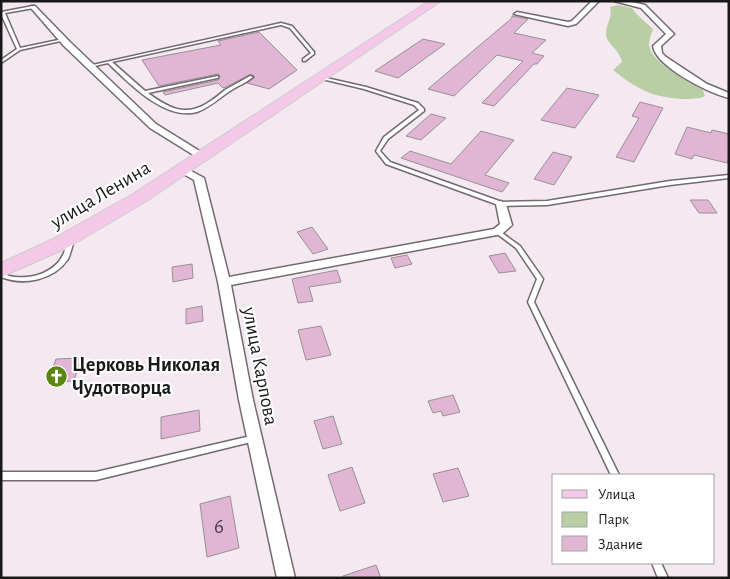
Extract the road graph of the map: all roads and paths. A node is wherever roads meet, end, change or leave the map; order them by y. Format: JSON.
{"nodes":[{"id":1,"x":436,"y":1,"type":"edge"},
{"id":2,"x":596,"y":1,"type":"edge"},
{"id":3,"x":617,"y":1,"type":"edge"},
{"id":4,"x":33,"y":7,"type":"joint"},
{"id":5,"x":2,"y":13,"type":"edge"},
{"id":6,"x":517,"y":14,"type":"dead end"},
{"id":7,"x":63,"y":40,"type":"junction"},
{"id":8,"x":19,"y":49,"type":"junction"},
{"id":9,"x":304,"y":60,"type":"dead end"},
{"id":10,"x":1,"y":62,"type":"edge"},
{"id":11,"x":109,"y":62,"type":"junction"},
{"id":12,"x":90,"y":66,"type":"junction"},
{"id":13,"x":217,"y":77,"type":"dead end"},
{"id":14,"x":251,"y":77,"type":"dead end"},
{"id":15,"x":323,"y":78,"type":"junction"},
{"id":16,"x":144,"y":94,"type":"junction"},
{"id":17,"x":729,"y":96,"type":"edge"},
{"id":18,"x":203,"y":157,"type":"junction"},
{"id":19,"x":184,"y":170,"type":"junction"},
{"id":20,"x":729,"y":176,"type":"edge"},
{"id":21,"x":501,"y":204,"type":"junction"},
{"id":22,"x":498,"y":232,"type":"junction"},
{"id":23,"x":1,"y":273,"type":"edge"},
{"id":24,"x":224,"y":282,"type":"junction"},
{"id":25,"x":255,"y":438,"type":"junction"},
{"id":26,"x":615,"y":474,"type":"edge"},
{"id":27,"x":1,"y":476,"type":"edge"},
{"id":28,"x":657,"y":564,"type":"edge"},
{"id":29,"x":286,"y":578,"type":"edge"},
{"id":30,"x":664,"y":578,"type":"edge"}],
"edges":[{"from":1,"to":15,"type":"main road","name":"улица Ленина"},
{"from":2,"to":6,"type":"street"},
{"from":3,"to":17,"type":"street"},
{"from":4,"to":5,"type":"lane"},
{"from":4,"to":7,"type":"street"},
{"from":5,"to":8,"type":"lane"},
{"from":7,"to":8,"type":"lane"},
{"from":7,"to":12,"type":"street"},
{"from":8,"to":10,"type":"lane"},
{"from":9,"to":11,"type":"lane"},
{"from":11,"to":12,"type":"lane"},
{"from":11,"to":16,"type":"lane"},
{"from":12,"to":18,"type":"street"},
{"from":13,"to":16,"type":"lane"},
{"from":14,"to":16,"type":"lane"},
{"from":15,"to":18,"type":"main road","name":"улица Ленина"},
{"from":15,"to":21,"type":"lane"},
{"from":18,"to":19,"type":"main road","name":"улица Ленина"},
{"from":19,"to":23,"type":"main road","name":"улица Ленина"},
{"from":19,"to":24,"type":"street","name":"улица Карпова"},
{"from":20,"to":21,"type":"lane"},
{"from":21,"to":22,"type":"street"},
{"from":22,"to":24,"type":"street"},
{"from":22,"to":26,"type":"lane"},
{"from":24,"to":25,"type":"street","name":"улица Карпова"},
{"from":25,"to":27,"type":"lane"},
{"from":25,"to":29,"type":"street","name":"улица Карпова"},
{"from":28,"to":30,"type":"lane"}]}
